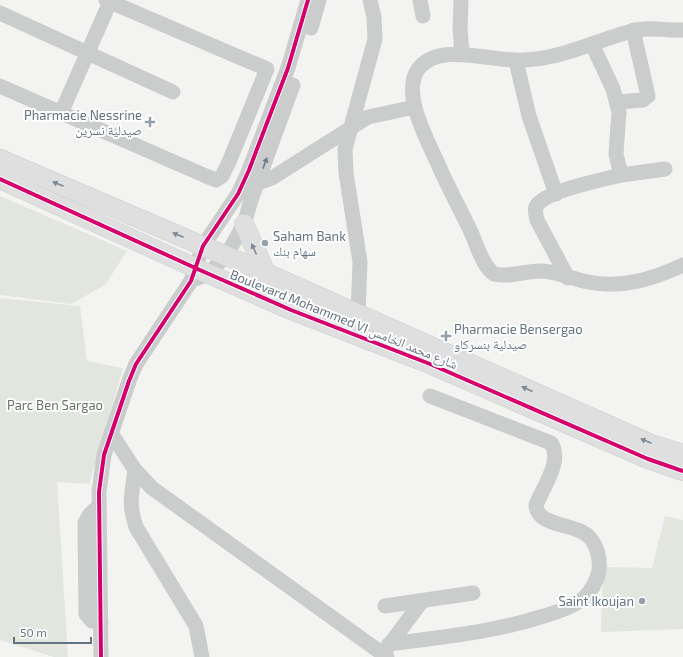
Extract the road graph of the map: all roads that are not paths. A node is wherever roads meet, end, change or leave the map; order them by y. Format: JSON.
{"nodes":[{"id":1,"x":308,"y":0,"type":"edge"},
{"id":2,"x":319,"y":0,"type":"edge"},
{"id":3,"x":370,"y":0,"type":"edge"},
{"id":4,"x":420,"y":0,"type":"edge"},
{"id":5,"x":461,"y":0,"type":"edge"},
{"id":6,"x":108,"y":1,"type":"edge"},
{"id":7,"x":0,"y":13,"type":"edge"},
{"id":8,"x":424,"y":16,"type":"dead end"},
{"id":9,"x":633,"y":30,"type":"junction"},
{"id":10,"x":683,"y":30,"type":"edge"},
{"id":11,"x":592,"y":44,"type":"junction"},
{"id":12,"x":87,"y":52,"type":"junction"},
{"id":13,"x":462,"y":54,"type":"junction"},
{"id":14,"x":516,"y":61,"type":"junction"},
{"id":15,"x":267,"y":69,"type":"junction"},
{"id":16,"x":286,"y":76,"type":"junction"},
{"id":17,"x":0,"y":86,"type":"edge"},
{"id":18,"x":173,"y":92,"type":"dead end"},
{"id":19,"x":617,"y":102,"type":"junction"},
{"id":20,"x":415,"y":107,"type":"junction"},
{"id":21,"x":61,"y":113,"type":"junction"},
{"id":22,"x":351,"y":126,"type":"junction"},
{"id":23,"x":0,"y":159,"type":"edge"},
{"id":24,"x":665,"y":169,"type":"dead end"},
{"id":25,"x":621,"y":175,"type":"junction"},
{"id":26,"x":0,"y":179,"type":"edge"},
{"id":27,"x":258,"y":183,"type":"junction"},
{"id":28,"x":556,"y":194,"type":"junction"},
{"id":29,"x":244,"y":224,"type":"junction"},
{"id":30,"x":203,"y":246,"type":"junction"},
{"id":31,"x":226,"y":256,"type":"junction"},
{"id":32,"x":683,"y":265,"type":"edge"},
{"id":33,"x":266,"y":273,"type":"junction"},
{"id":34,"x":198,"y":274,"type":"junction"},
{"id":35,"x":568,"y":278,"type":"junction"},
{"id":36,"x":358,"y":314,"type":"junction"},
{"id":37,"x":430,"y":396,"type":"dead end"},
{"id":38,"x":111,"y":433,"type":"junction"},
{"id":39,"x":683,"y":454,"type":"edge"},
{"id":40,"x":135,"y":470,"type":"junction"},
{"id":41,"x":683,"y":471,"type":"edge"},
{"id":42,"x":473,"y":593,"type":"dead end"},
{"id":43,"x":422,"y":601,"type":"junction"},
{"id":44,"x":385,"y":606,"type":"dead end"},
{"id":45,"x":386,"y":652,"type":"edge"},
{"id":46,"x":101,"y":657,"type":"edge"},
{"id":47,"x":202,"y":657,"type":"edge"}],
"edges":[{"from":1,"to":16,"type":"street"},
{"from":27,"to":2,"type":"street","one_way":true},
{"from":3,"to":22,"type":"street"},
{"from":4,"to":8,"type":"street"},
{"from":5,"to":13,"type":"street"},
{"from":6,"to":12,"type":"street"},
{"from":6,"to":15,"type":"street"},
{"from":7,"to":12,"type":"street"},
{"from":9,"to":10,"type":"street"},
{"from":9,"to":11,"type":"street"},
{"from":9,"to":19,"type":"street"},
{"from":11,"to":14,"type":"street"},
{"from":11,"to":19,"type":"street"},
{"from":12,"to":18,"type":"street"},
{"from":12,"to":21,"type":"street"},
{"from":13,"to":14,"type":"street"},
{"from":13,"to":20,"type":"street"},
{"from":14,"to":28,"type":"street"},
{"from":15,"to":16,"type":"street"},
{"from":15,"to":21,"type":"street"},
{"from":16,"to":30,"type":"street"},
{"from":17,"to":21,"type":"street"},
{"from":19,"to":25,"type":"street"},
{"from":20,"to":22,"type":"street"},
{"from":20,"to":35,"type":"street"},
{"from":22,"to":27,"type":"street"},
{"from":22,"to":36,"type":"street"},
{"from":30,"to":23,"type":"main road","name":"Boulevard Mohammed VI شارع محمد الخامس","one_way":true},
{"from":24,"to":25,"type":"street"},
{"from":25,"to":28,"type":"street"},
{"from":26,"to":34,"type":"main road","name":"Boulevard Mohammed VI شارع محمد الخامس"},
{"from":27,"to":29,"type":"street"},
{"from":28,"to":35,"type":"street"},
{"from":29,"to":31,"type":"street"},
{"from":33,"to":29,"type":"main road","one_way":true},
{"from":30,"to":31,"type":"main road","name":"Boulevard Mohammed VI شارع محمد الخامس"},
{"from":30,"to":34,"type":"street"},
{"from":31,"to":33,"type":"main road","name":"Boulevard Mohammed VI شارع محمد الخامس"},
{"from":31,"to":34,"type":"street"},
{"from":32,"to":35,"type":"street"},
{"from":33,"to":36,"type":"main road","name":"Boulevard Mohammed VI شارع محمد الخامس"},
{"from":34,"to":38,"type":"street"},
{"from":34,"to":41,"type":"main road","name":"Boulevard Mohammed VI شارع محمد الخامس"},
{"from":39,"to":36,"type":"main road","name":"Boulevard Mohammed VI شارع محمد الخامس","one_way":true},
{"from":37,"to":45,"type":"street"},
{"from":38,"to":40,"type":"street"},
{"from":38,"to":46,"type":"street"},
{"from":40,"to":45,"type":"street"},
{"from":40,"to":47,"type":"street"},
{"from":42,"to":43,"type":"street"},
{"from":43,"to":44,"type":"street"},
{"from":43,"to":45,"type":"street"}]}
